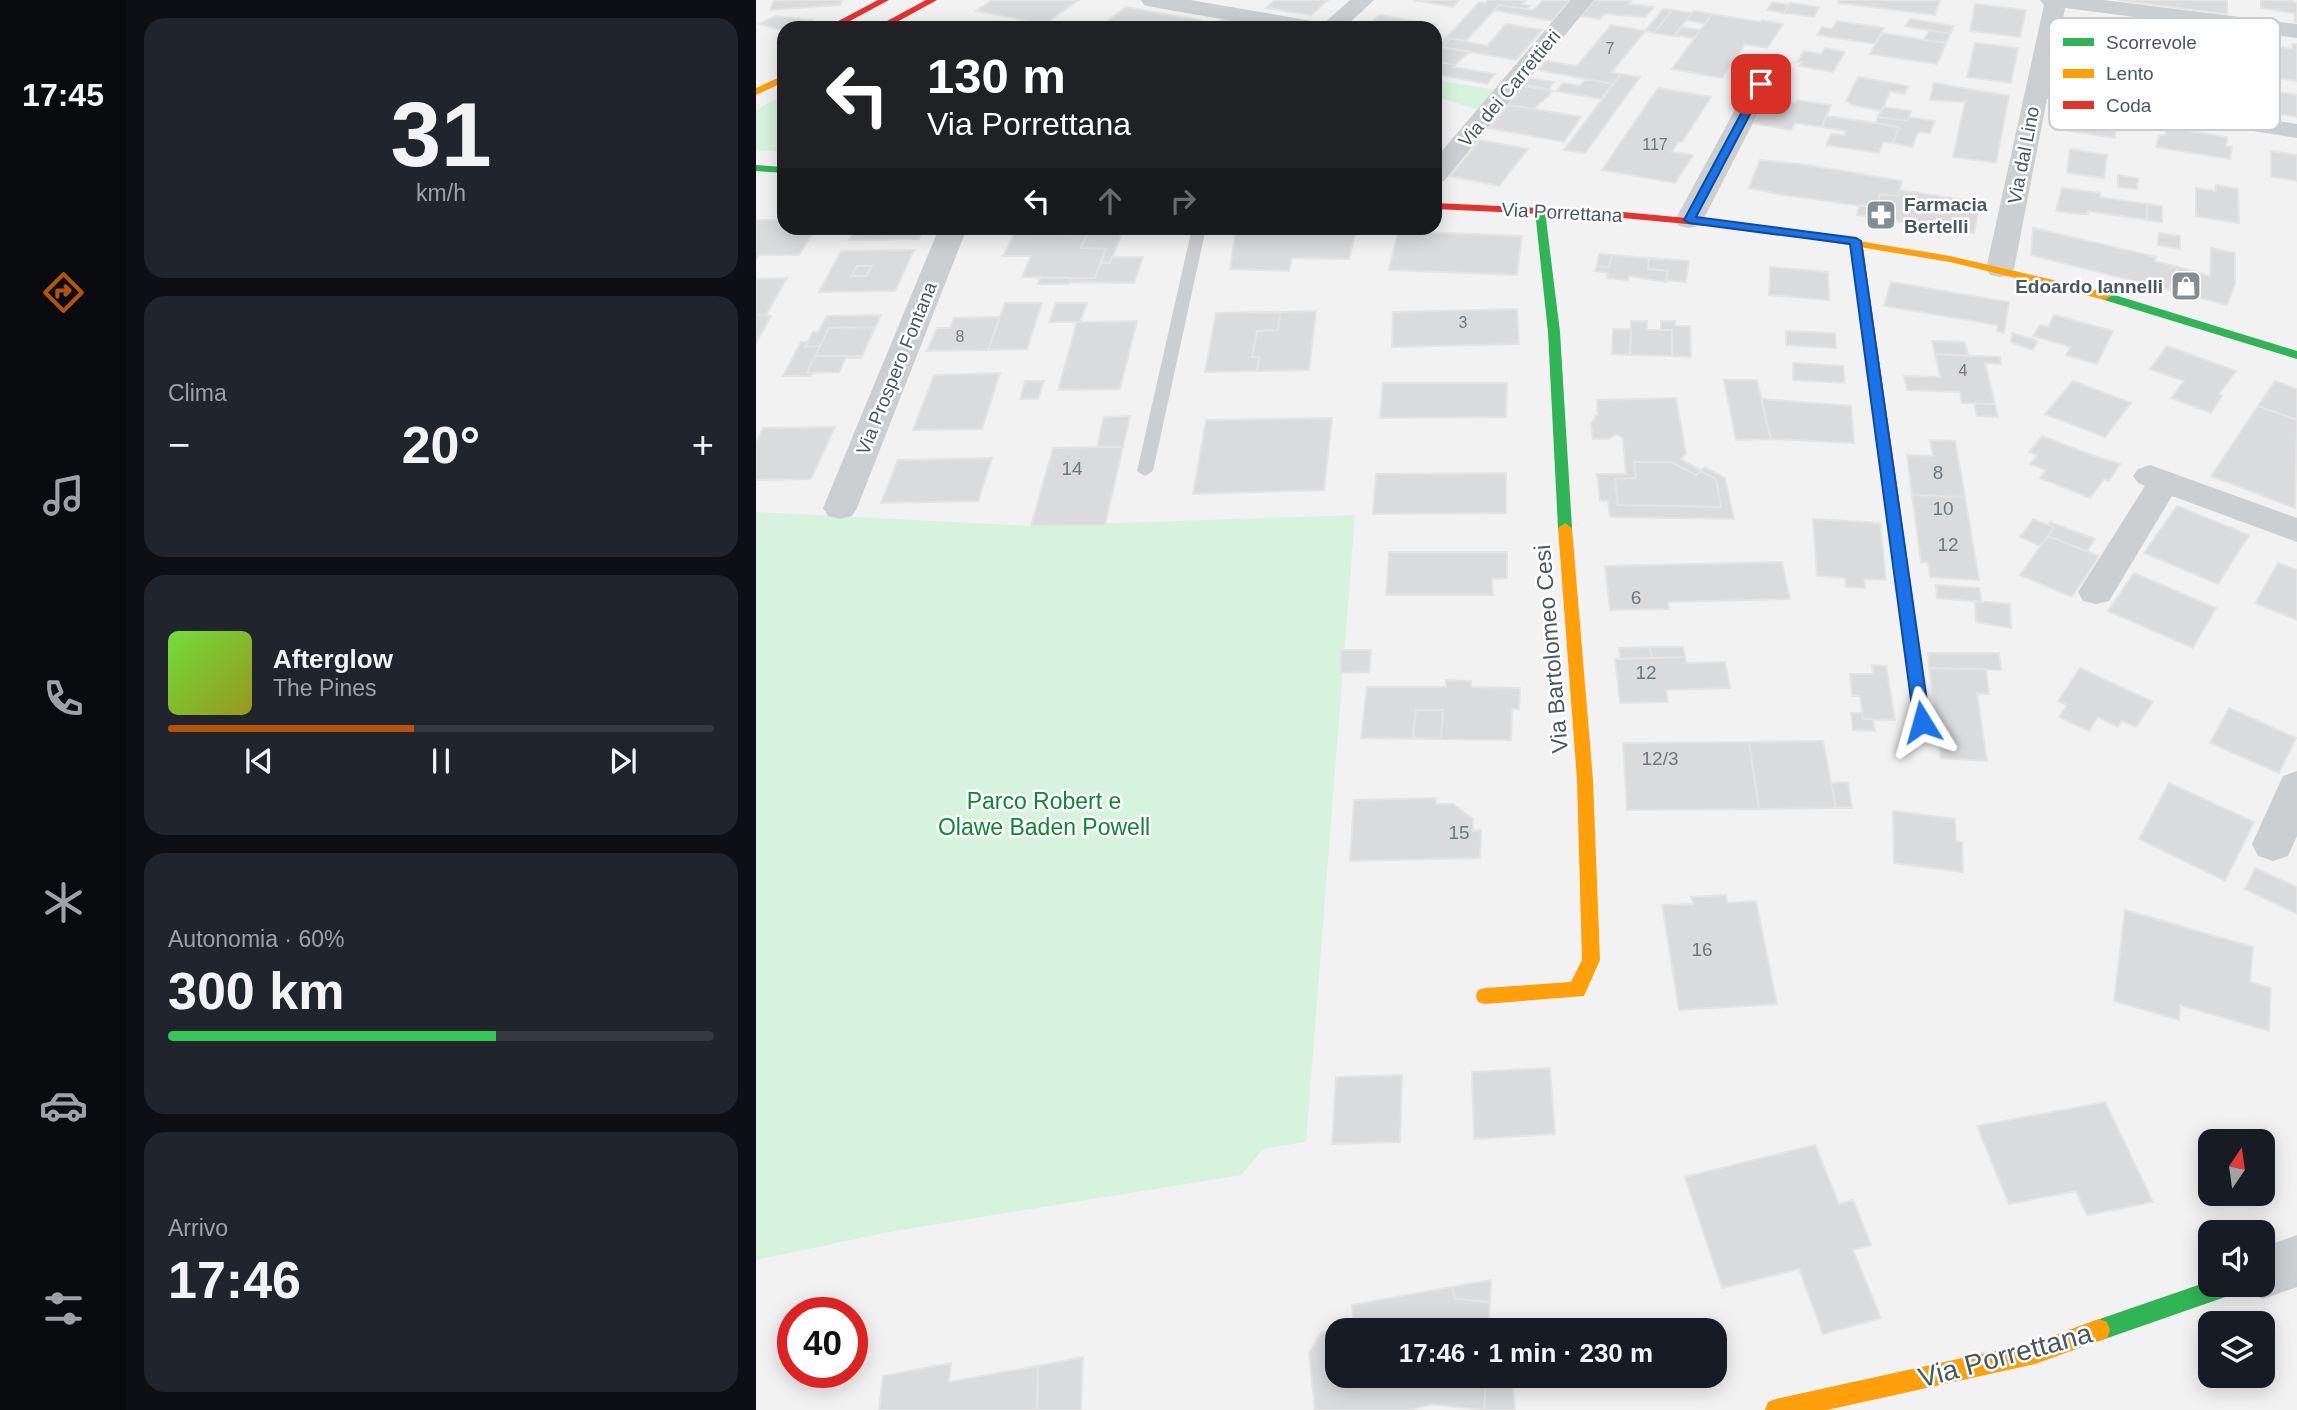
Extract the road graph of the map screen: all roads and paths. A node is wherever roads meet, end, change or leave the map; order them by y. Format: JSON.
{"nodes":[{"id":1,"x":885,"y":0,"type":"edge"},
{"id":2,"x":933,"y":0,"type":"edge"},
{"id":3,"x":1152,"y":0,"type":"edge"},
{"id":4,"x":1363,"y":0,"type":"edge"},
{"id":5,"x":1583,"y":0,"type":"edge"},
{"id":6,"x":2054,"y":0,"type":"edge"},
{"id":7,"x":2050,"y":18,"type":"edge"},
{"id":8,"x":2195,"y":18,"type":"edge"},
{"id":9,"x":844,"y":21,"type":"edge"},
{"id":10,"x":892,"y":21,"type":"edge"},
{"id":11,"x":1272,"y":21,"type":"edge"},
{"id":12,"x":1340,"y":21,"type":"edge"},
{"id":13,"x":2049,"y":25,"type":"edge"},
{"id":14,"x":777,"y":82,"type":"edge"},
{"id":15,"x":1761,"y":84,"type":"dead end"},
{"id":16,"x":2036,"y":90,"type":"junction"},
{"id":17,"x":756,"y":92,"type":"edge"},
{"id":18,"x":2049,"y":92,"type":"edge"},
{"id":19,"x":1442,"y":167,"type":"edge"},
{"id":20,"x":756,"y":168,"type":"edge"},
{"id":21,"x":777,"y":170,"type":"edge"},
{"id":22,"x":777,"y":182,"type":"edge"},
{"id":23,"x":756,"y":184,"type":"edge"},
{"id":24,"x":1442,"y":206,"type":"edge"},
{"id":25,"x":1540,"y":211,"type":"junction"},
{"id":26,"x":1689,"y":220,"type":"junction"},
{"id":27,"x":950,"y":235,"type":"edge"},
{"id":28,"x":1197,"y":235,"type":"edge"},
{"id":29,"x":1856,"y":241,"type":"junction"},
{"id":30,"x":2000,"y":269,"type":"junction"},
{"id":31,"x":2297,"y":355,"type":"edge"},
{"id":32,"x":1145,"y":471,"type":"dead end"},
{"id":33,"x":840,"y":508,"type":"dead end"},
{"id":34,"x":2297,"y":531,"type":"edge"},
{"id":35,"x":2096,"y":592,"type":"dead end"},
{"id":36,"x":1922,"y":722,"type":"dead end"},
{"id":37,"x":2297,"y":787,"type":"edge"},
{"id":38,"x":2273,"y":844,"type":"dead end"},
{"id":39,"x":1485,"y":996,"type":"dead end"},
{"id":40,"x":2297,"y":1261,"type":"edge"},
{"id":41,"x":2275,"y":1269,"type":"edge"},
{"id":42,"x":2198,"y":1296,"type":"edge"},
{"id":43,"x":1776,"y":1410,"type":"edge"}],
"edges":[{"from":1,"to":9,"type":"street"},
{"from":2,"to":10,"type":"street"},
{"from":3,"to":11,"type":"street"},
{"from":4,"to":12,"type":"street"},
{"from":5,"to":19,"type":"street","name":"Via dei Carrettieri"},
{"from":6,"to":7,"type":"street","name":"Via dal Lino"},
{"from":6,"to":8,"type":"street","name":"Via dal Lino"},
{"from":13,"to":16,"type":"street","name":"Via dal Lino"},
{"from":14,"to":17,"type":"street"},
{"from":15,"to":26,"type":"street"},
{"from":16,"to":18,"type":"street"},
{"from":16,"to":30,"type":"street","name":"Via dal Lino"},
{"from":20,"to":21,"type":"street"},
{"from":22,"to":23,"type":"street"},
{"from":24,"to":25,"type":"street","name":"Via Porrettana"},
{"from":25,"to":26,"type":"street","name":"Via Porrettana"},
{"from":25,"to":39,"type":"street","name":"Via Bartolomeo Cesi"},
{"from":26,"to":29,"type":"street","name":"Via Porrettana"},
{"from":27,"to":33,"type":"street","name":"Via Prospero Fontana"},
{"from":28,"to":32,"type":"lane"},
{"from":29,"to":30,"type":"street","name":"Via Porrettana"},
{"from":29,"to":36,"type":"street"},
{"from":30,"to":31,"type":"street","name":"Via Porrettana"},
{"from":34,"to":35,"type":"street"},
{"from":37,"to":38,"type":"street"},
{"from":40,"to":41,"type":"street"},
{"from":42,"to":43,"type":"street","name":"Via Porrettana"}]}
